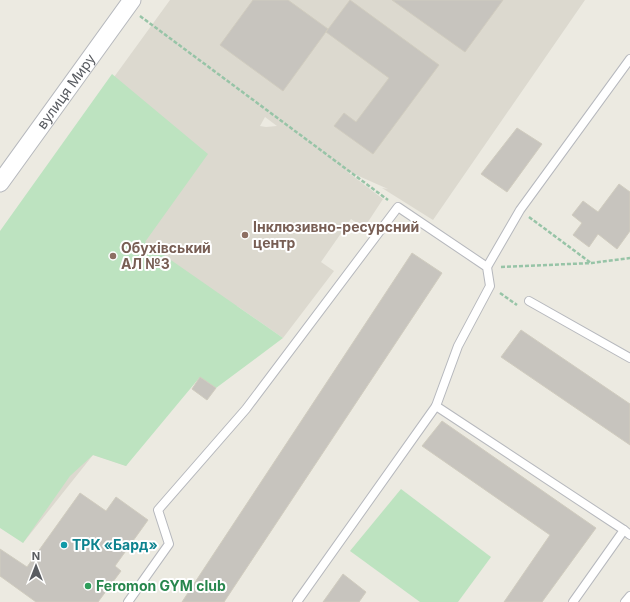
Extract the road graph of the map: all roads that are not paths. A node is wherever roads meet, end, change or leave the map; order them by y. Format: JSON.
{"nodes":[{"id":1,"x":129,"y":3,"type":"edge"},
{"id":2,"x":630,"y":59,"type":"edge"},
{"id":3,"x":0,"y":183,"type":"edge"},
{"id":4,"x":487,"y":267,"type":"junction"},
{"id":5,"x":529,"y":301,"type":"dead end"},
{"id":6,"x":630,"y":358,"type":"edge"},
{"id":7,"x":436,"y":406,"type":"junction"},
{"id":8,"x":627,"y":533,"type":"edge"},
{"id":9,"x":630,"y":596,"type":"edge"},
{"id":10,"x":128,"y":602,"type":"edge"},
{"id":11,"x":296,"y":602,"type":"edge"},
{"id":12,"x":573,"y":602,"type":"edge"},
{"id":13,"x":625,"y":602,"type":"edge"}],
"edges":[{"from":1,"to":3,"type":"street","name":"вулиця Миру"},
{"from":2,"to":4,"type":"lane"},
{"from":4,"to":7,"type":"lane"},
{"from":4,"to":10,"type":"lane"},
{"from":5,"to":6,"type":"lane"},
{"from":7,"to":8,"type":"lane"},
{"from":7,"to":11,"type":"lane"},
{"from":8,"to":12,"type":"lane"},
{"from":9,"to":13,"type":"lane"}]}
